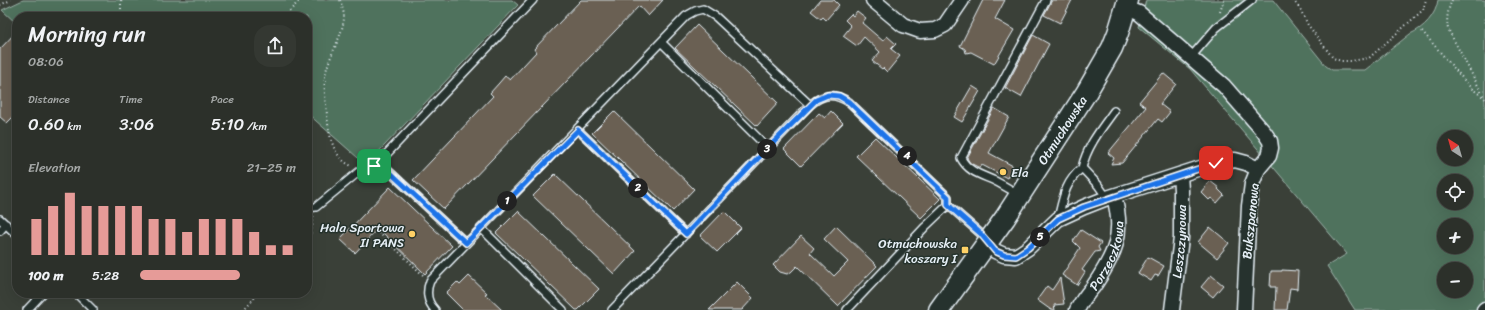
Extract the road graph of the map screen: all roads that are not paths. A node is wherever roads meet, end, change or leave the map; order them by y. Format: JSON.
{"nodes":[{"id":1,"x":534,"y":0,"type":"edge"},
{"id":2,"x":873,"y":0,"type":"edge"},
{"id":3,"x":962,"y":0,"type":"edge"},
{"id":4,"x":1046,"y":0,"type":"edge"},
{"id":5,"x":1252,"y":0,"type":"edge"},
{"id":6,"x":1127,"y":4,"type":"edge"},
{"id":7,"x":661,"y":42,"type":"junction"},
{"id":8,"x":1191,"y":57,"type":"junction"},
{"id":9,"x":810,"y":105,"type":"junction"},
{"id":10,"x":1114,"y":111,"type":"dead end"},
{"id":11,"x":578,"y":130,"type":"junction"},
{"id":12,"x":768,"y":148,"type":"junction"},
{"id":13,"x":379,"y":162,"type":"junction"},
{"id":14,"x":1082,"y":168,"type":"junction"},
{"id":15,"x":1258,"y":169,"type":"junction"},
{"id":16,"x":1180,"y":175,"type":"junction"},
{"id":17,"x":1020,"y":195,"type":"junction"},
{"id":18,"x":1110,"y":198,"type":"junction"},
{"id":19,"x":948,"y":205,"type":"junction"},
{"id":20,"x":312,"y":207,"type":"edge"},
{"id":21,"x":0,"y":218,"type":"edge"},
{"id":22,"x":1058,"y":219,"type":"junction"},
{"id":23,"x":6,"y":224,"type":"junction"},
{"id":24,"x":481,"y":228,"type":"junction"},
{"id":25,"x":12,"y":230,"type":"edge"},
{"id":26,"x":0,"y":231,"type":"edge"},
{"id":27,"x":686,"y":234,"type":"junction"},
{"id":28,"x":466,"y":243,"type":"junction"},
{"id":29,"x":988,"y":243,"type":"junction"},
{"id":30,"x":38,"y":298,"type":"edge"},
{"id":31,"x":81,"y":298,"type":"edge"},
{"id":32,"x":1171,"y":309,"type":"edge"},
{"id":33,"x":27,"y":310,"type":"edge"},
{"id":34,"x":93,"y":310,"type":"edge"},
{"id":35,"x":435,"y":310,"type":"edge"},
{"id":36,"x":564,"y":310,"type":"edge"},
{"id":37,"x":612,"y":310,"type":"edge"},
{"id":38,"x":847,"y":310,"type":"edge"},
{"id":39,"x":939,"y":310,"type":"edge"},
{"id":40,"x":1077,"y":310,"type":"edge"},
{"id":41,"x":1244,"y":310,"type":"edge"}],
"edges":[{"from":1,"to":13,"type":"lane"},
{"from":2,"to":3,"type":"street"},
{"from":4,"to":17,"type":"lane"},
{"from":5,"to":8,"type":"lane"},
{"from":6,"to":8,"type":"street"},
{"from":6,"to":17,"type":"main road","name":"Otmuchowska"},
{"from":7,"to":9,"type":"lane"},
{"from":7,"to":11,"type":"lane"},
{"from":7,"to":12,"type":"lane"},
{"from":8,"to":15,"type":"street"},
{"from":9,"to":12,"type":"lane"},
{"from":9,"to":19,"type":"lane"},
{"from":10,"to":14,"type":"lane"},
{"from":11,"to":24,"type":"lane"},
{"from":11,"to":27,"type":"lane"},
{"from":12,"to":27,"type":"lane"},
{"from":13,"to":20,"type":"lane"},
{"from":13,"to":28,"type":"lane"},
{"from":14,"to":18,"type":"lane"},
{"from":14,"to":22,"type":"lane"},
{"from":15,"to":16,"type":"street","name":"Bukszpanowa"},
{"from":15,"to":41,"type":"street","name":"Bukszpanowa"},
{"from":16,"to":18,"type":"street","name":"Bukszpanowa"},
{"from":16,"to":32,"type":"street","name":"Leszczynowa"},
{"from":17,"to":29,"type":"main road","name":"Otmuchowska"},
{"from":18,"to":22,"type":"street","name":"Bukszpanowa"},
{"from":18,"to":40,"type":"street","name":"Porzeczkowa"},
{"from":19,"to":29,"type":"lane"},
{"from":19,"to":38,"type":"lane"},
{"from":21,"to":23,"type":"lane"},
{"from":22,"to":29,"type":"street","name":"Bukszpanowa"},
{"from":23,"to":25,"type":"lane"},
{"from":23,"to":26,"type":"lane"},
{"from":24,"to":28,"type":"lane"},
{"from":24,"to":36,"type":"lane"},
{"from":27,"to":37,"type":"lane"},
{"from":28,"to":35,"type":"lane"},
{"from":29,"to":39,"type":"main road","name":"Otmuchowska"},
{"from":30,"to":33,"type":"lane"},
{"from":31,"to":34,"type":"lane"}]}
